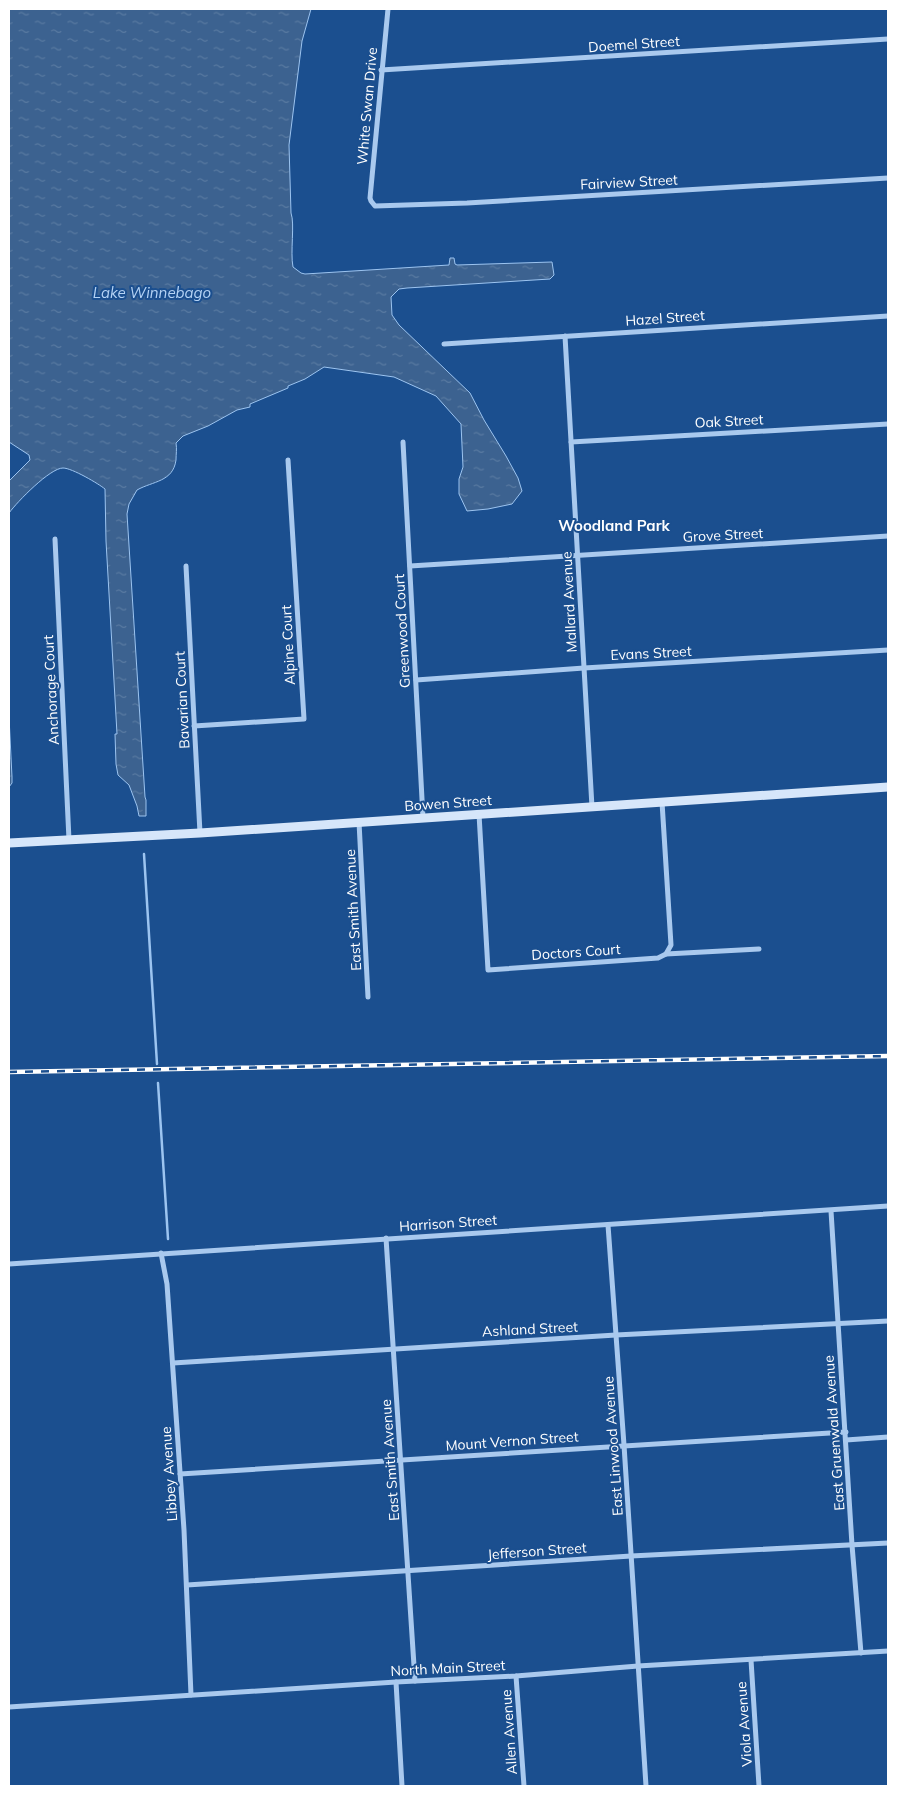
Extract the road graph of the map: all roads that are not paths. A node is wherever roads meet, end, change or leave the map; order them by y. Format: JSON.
{"nodes":[{"id":1,"x":388,"y":9,"type":"edge"},
{"id":2,"x":888,"y":39,"type":"edge"},
{"id":3,"x":381,"y":70,"type":"junction"},
{"id":4,"x":888,"y":178,"type":"edge"},
{"id":5,"x":373,"y":204,"type":"joint"},
{"id":6,"x":888,"y":316,"type":"edge"},
{"id":7,"x":565,"y":336,"type":"junction"},
{"id":8,"x":444,"y":344,"type":"dead end"},
{"id":9,"x":888,"y":424,"type":"edge"},
{"id":10,"x":403,"y":442,"type":"dead end"},
{"id":11,"x":571,"y":442,"type":"junction"},
{"id":12,"x":288,"y":460,"type":"dead end"},
{"id":13,"x":888,"y":536,"type":"edge"},
{"id":14,"x":55,"y":540,"type":"dead end"},
{"id":15,"x":577,"y":554,"type":"junction"},
{"id":16,"x":186,"y":566,"type":"dead end"},
{"id":17,"x":410,"y":566,"type":"junction"},
{"id":18,"x":888,"y":650,"type":"edge"},
{"id":19,"x":584,"y":668,"type":"junction"},
{"id":20,"x":416,"y":680,"type":"junction"},
{"id":21,"x":194,"y":726,"type":"junction"},
{"id":22,"x":888,"y":787,"type":"edge"},
{"id":23,"x":662,"y":802,"type":"junction"},
{"id":24,"x":592,"y":807,"type":"junction"},
{"id":25,"x":480,"y":814,"type":"junction"},
{"id":26,"x":423,"y":818,"type":"junction"},
{"id":27,"x":359,"y":822,"type":"junction"},
{"id":28,"x":200,"y":833,"type":"junction"},
{"id":29,"x":69,"y":840,"type":"junction"},
{"id":30,"x":9,"y":843,"type":"edge"},
{"id":31,"x":759,"y":949,"type":"dead end"},
{"id":32,"x":666,"y":954,"type":"junction"},
{"id":33,"x":368,"y":997,"type":"dead end"},
{"id":34,"x":888,"y":1206,"type":"edge"},
{"id":35,"x":831,"y":1210,"type":"junction"},
{"id":36,"x":608,"y":1225,"type":"junction"},
{"id":37,"x":386,"y":1238,"type":"junction"},
{"id":38,"x":161,"y":1253,"type":"junction"},
{"id":39,"x":9,"y":1264,"type":"edge"},
{"id":40,"x":888,"y":1321,"type":"edge"},
{"id":41,"x":838,"y":1324,"type":"junction"},
{"id":42,"x":616,"y":1335,"type":"junction"},
{"id":43,"x":393,"y":1349,"type":"junction"},
{"id":44,"x":173,"y":1363,"type":"junction"},
{"id":45,"x":846,"y":1432,"type":"junction"},
{"id":46,"x":888,"y":1437,"type":"edge"},
{"id":47,"x":846,"y":1440,"type":"junction"},
{"id":48,"x":624,"y":1446,"type":"junction"},
{"id":49,"x":401,"y":1460,"type":"junction"},
{"id":50,"x":180,"y":1474,"type":"junction"},
{"id":51,"x":888,"y":1543,"type":"edge"},
{"id":52,"x":852,"y":1545,"type":"junction"},
{"id":53,"x":631,"y":1556,"type":"junction"},
{"id":54,"x":408,"y":1571,"type":"junction"},
{"id":55,"x":188,"y":1585,"type":"junction"},
{"id":56,"x":888,"y":1651,"type":"edge"},
{"id":57,"x":861,"y":1653,"type":"junction"},
{"id":58,"x":751,"y":1660,"type":"junction"},
{"id":59,"x":638,"y":1666,"type":"junction"},
{"id":60,"x":516,"y":1676,"type":"junction"},
{"id":61,"x":415,"y":1681,"type":"junction"},
{"id":62,"x":396,"y":1682,"type":"junction"},
{"id":63,"x":191,"y":1695,"type":"junction"},
{"id":64,"x":9,"y":1707,"type":"edge"},
{"id":65,"x":402,"y":1786,"type":"edge"},
{"id":66,"x":524,"y":1786,"type":"edge"},
{"id":67,"x":646,"y":1786,"type":"edge"},
{"id":68,"x":759,"y":1786,"type":"edge"}],
"edges":[{"from":1,"to":3,"type":"street","name":"White Swan Drive"},
{"from":2,"to":3,"type":"street","name":"Doemel Street"},
{"from":3,"to":5,"type":"street","name":"White Swan Drive"},
{"from":4,"to":5,"type":"street","name":"Fairview Street"},
{"from":6,"to":7,"type":"street","name":"Hazel Street"},
{"from":7,"to":8,"type":"street","name":"Hazel Street"},
{"from":7,"to":11,"type":"street","name":"Mallard Avenue"},
{"from":9,"to":11,"type":"street","name":"Oak Street"},
{"from":10,"to":17,"type":"street","name":"Greenwood Court"},
{"from":11,"to":15,"type":"street","name":"Mallard Avenue"},
{"from":12,"to":21,"type":"street","name":"Alpine Court"},
{"from":13,"to":15,"type":"street","name":"Grove Street"},
{"from":14,"to":29,"type":"street","name":"Anchorage Court"},
{"from":15,"to":17,"type":"street","name":"Grove Street"},
{"from":15,"to":19,"type":"street","name":"Mallard Avenue"},
{"from":16,"to":21,"type":"street","name":"Bavarian Court"},
{"from":17,"to":20,"type":"street","name":"Greenwood Court"},
{"from":18,"to":19,"type":"street","name":"Evans Street"},
{"from":19,"to":20,"type":"street","name":"Evans Street"},
{"from":19,"to":24,"type":"street","name":"Mallard Avenue"},
{"from":20,"to":26,"type":"street","name":"Greenwood Court"},
{"from":21,"to":28,"type":"street","name":"Bavarian Court"},
{"from":22,"to":23,"type":"main road","name":"Bowen Street"},
{"from":23,"to":24,"type":"main road","name":"Bowen Street"},
{"from":23,"to":32,"type":"street"},
{"from":24,"to":25,"type":"main road","name":"Bowen Street"},
{"from":25,"to":26,"type":"main road","name":"Bowen Street"},
{"from":25,"to":32,"type":"street","name":"Doctors Court"},
{"from":26,"to":27,"type":"main road","name":"Bowen Street"},
{"from":27,"to":28,"type":"main road","name":"Bowen Street"},
{"from":27,"to":33,"type":"street","name":"East Smith Avenue"},
{"from":28,"to":29,"type":"main road","name":"Bowen Street"},
{"from":29,"to":30,"type":"main road","name":"Bowen Street"},
{"from":31,"to":32,"type":"street"},
{"from":34,"to":35,"type":"street","name":"Harrison Street"},
{"from":35,"to":36,"type":"street","name":"Harrison Street"},
{"from":35,"to":41,"type":"street","name":"East Gruenwald Avenue"},
{"from":36,"to":37,"type":"street","name":"Harrison Street"},
{"from":36,"to":42,"type":"street","name":"East Linwood Avenue"},
{"from":37,"to":38,"type":"street","name":"Harrison Street"},
{"from":37,"to":43,"type":"street","name":"East Smith Avenue"},
{"from":38,"to":39,"type":"street","name":"Harrison Street"},
{"from":38,"to":44,"type":"street","name":"Libbey Avenue"},
{"from":40,"to":41,"type":"street","name":"Ashland Street"},
{"from":41,"to":42,"type":"street","name":"Ashland Street"},
{"from":41,"to":45,"type":"street","name":"East Gruenwald Avenue"},
{"from":42,"to":43,"type":"street","name":"Ashland Street"},
{"from":42,"to":48,"type":"street","name":"East Linwood Avenue"},
{"from":43,"to":44,"type":"street","name":"Ashland Street"},
{"from":43,"to":49,"type":"street","name":"East Smith Avenue"},
{"from":44,"to":50,"type":"street","name":"Libbey Avenue"},
{"from":45,"to":47,"type":"street","name":"East Gruenwald Avenue"},
{"from":45,"to":48,"type":"street","name":"Mount Vernon Street"},
{"from":46,"to":47,"type":"street"},
{"from":47,"to":52,"type":"street","name":"East Gruenwald Avenue"},
{"from":48,"to":49,"type":"street","name":"Mount Vernon Street"},
{"from":48,"to":53,"type":"street","name":"East Linwood Avenue"},
{"from":49,"to":50,"type":"street","name":"Mount Vernon Street"},
{"from":49,"to":54,"type":"street","name":"East Smith Avenue"},
{"from":50,"to":55,"type":"street","name":"Libbey Avenue"},
{"from":51,"to":52,"type":"street","name":"Jefferson Street"},
{"from":52,"to":53,"type":"street","name":"Jefferson Street"},
{"from":52,"to":57,"type":"street","name":"East Gruenwald Avenue"},
{"from":53,"to":54,"type":"street","name":"Jefferson Street"},
{"from":53,"to":59,"type":"street","name":"East Linwood Avenue"},
{"from":54,"to":55,"type":"street","name":"Jefferson Street"},
{"from":54,"to":61,"type":"street","name":"East Smith Avenue"},
{"from":55,"to":63,"type":"street","name":"Libbey Avenue"},
{"from":56,"to":57,"type":"street","name":"North Main Street"},
{"from":57,"to":58,"type":"street","name":"North Main Street"},
{"from":58,"to":59,"type":"street","name":"North Main Street"},
{"from":58,"to":68,"type":"street","name":"Viola Avenue"},
{"from":59,"to":60,"type":"street","name":"North Main Street"},
{"from":59,"to":67,"type":"street","name":"East Linwood Avenue"},
{"from":60,"to":61,"type":"street","name":"North Main Street"},
{"from":60,"to":66,"type":"street","name":"Allen Avenue"},
{"from":61,"to":62,"type":"street","name":"North Main Street"},
{"from":62,"to":63,"type":"street","name":"North Main Street"},
{"from":62,"to":65,"type":"street"},
{"from":63,"to":64,"type":"street","name":"North Main Street"}]}
